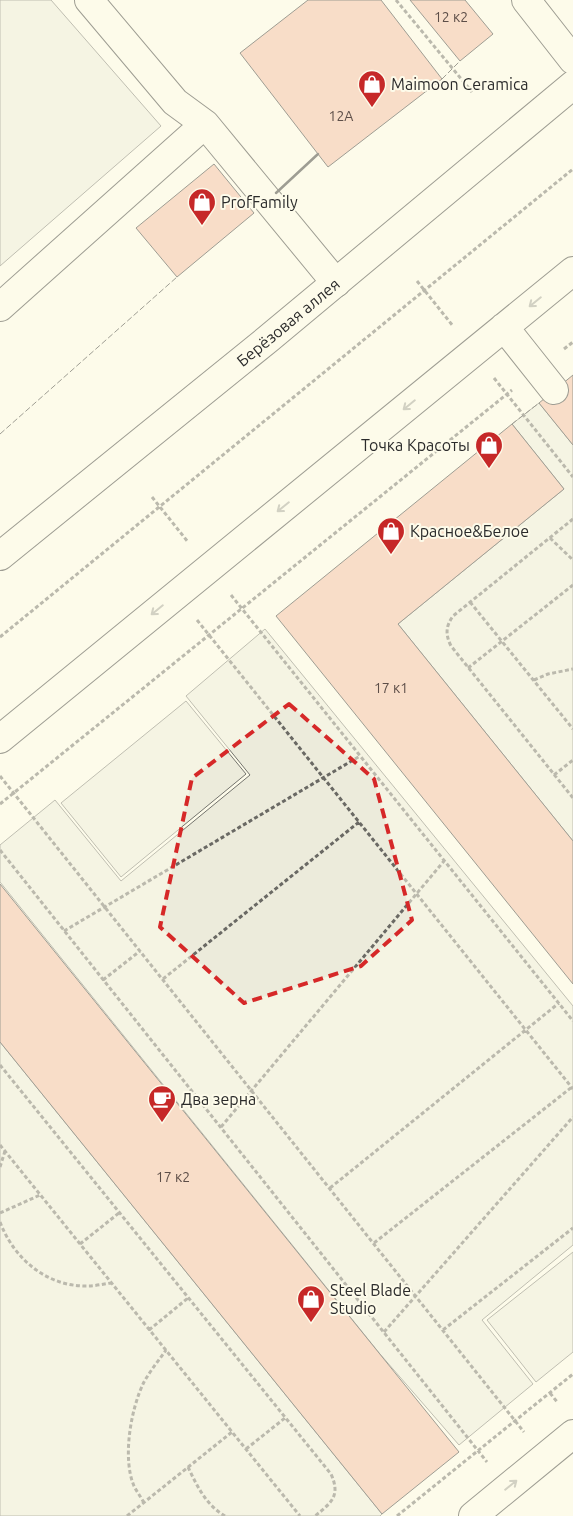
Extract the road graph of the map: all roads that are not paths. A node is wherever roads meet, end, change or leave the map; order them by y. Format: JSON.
{"nodes":[{"id":1,"x":89,"y":0,"type":"edge"},
{"id":2,"x":526,"y":0,"type":"edge"},
{"id":3,"x":573,"y":60,"type":"edge"},
{"id":4,"x":573,"y":85,"type":"edge"},
{"id":5,"x":205,"y":124,"type":"junction"},
{"id":6,"x":573,"y":271,"type":"edge"},
{"id":7,"x":336,"y":283,"type":"junction"},
{"id":8,"x":0,"y":307,"type":"edge"},
{"id":9,"x":504,"y":327,"type":"junction"},
{"id":10,"x":546,"y":380,"type":"road end"},
{"id":11,"x":0,"y":556,"type":"edge"},
{"id":12,"x":0,"y":739,"type":"edge"},
{"id":13,"x":573,"y":1434,"type":"edge"},
{"id":14,"x":473,"y":1516,"type":"edge"}],
"edges":[{"from":1,"to":5,"type":"main road"},
{"from":2,"to":3,"type":"main road"},
{"from":4,"to":7,"type":"main road","name":"Берёзовая аллея"},
{"from":5,"to":7,"type":"main road"},
{"from":5,"to":8,"type":"main road"},
{"from":6,"to":9,"type":"main road","one_way":true},
{"from":7,"to":11,"type":"main road","name":"Берёзовая аллея"},
{"from":9,"to":10,"type":"main road"},
{"from":9,"to":12,"type":"main road","one_way":true},
{"from":14,"to":13,"type":"main road","one_way":true}]}
